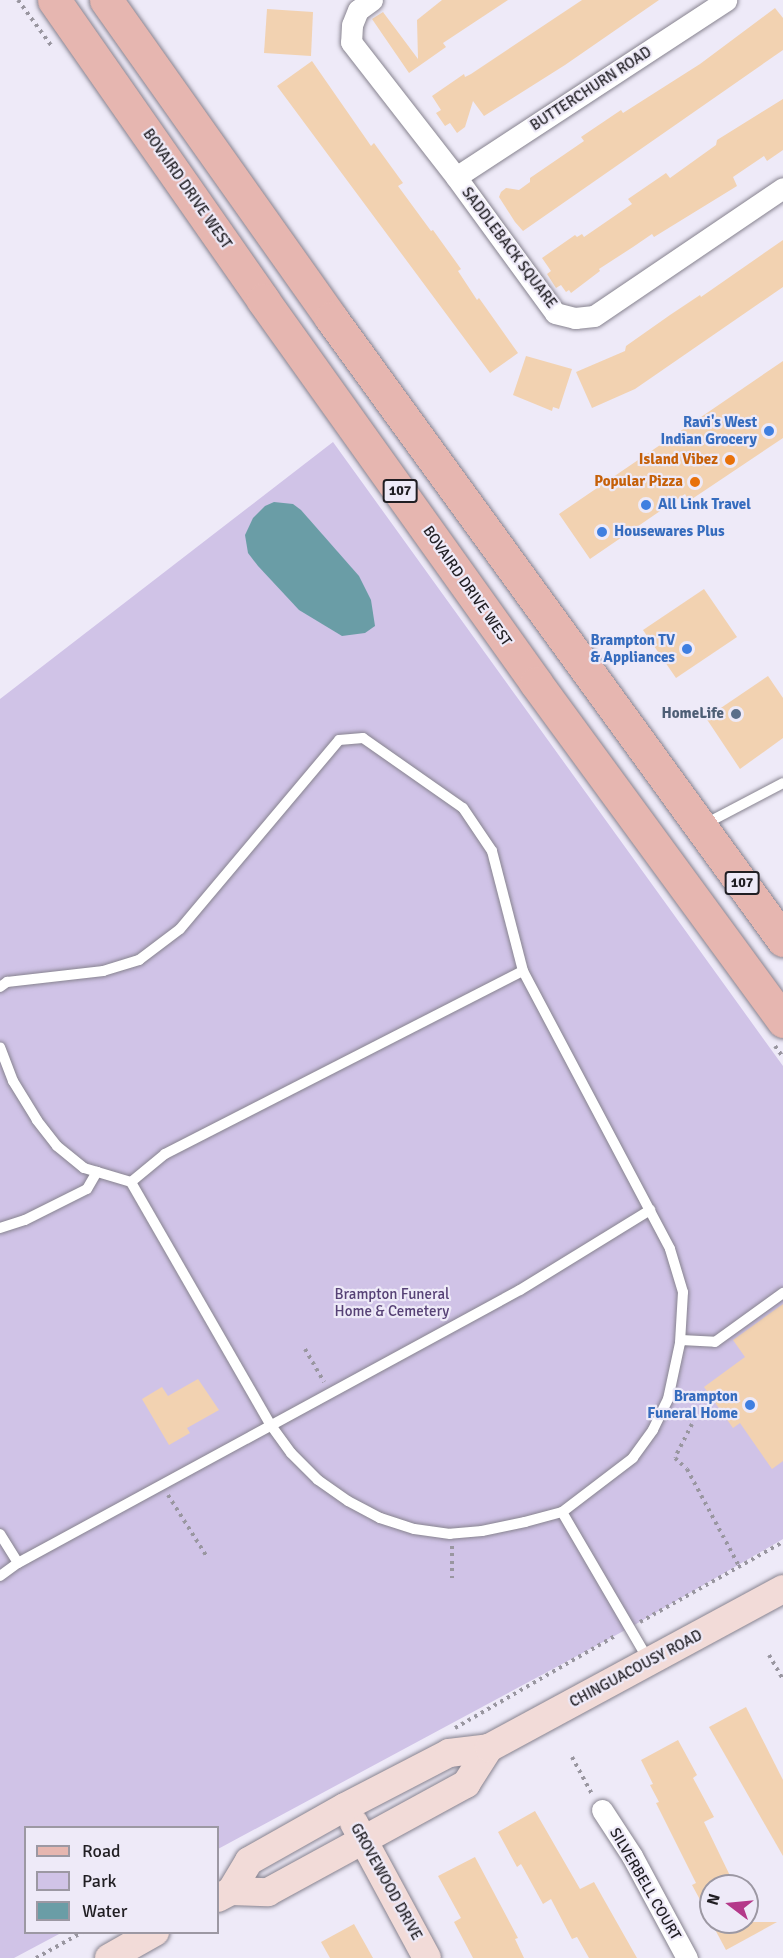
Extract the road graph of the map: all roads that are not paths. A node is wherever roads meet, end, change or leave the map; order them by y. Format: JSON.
{"nodes":[{"id":1,"x":54,"y":0,"type":"edge"},
{"id":2,"x":106,"y":0,"type":"edge"},
{"id":3,"x":372,"y":0,"type":"edge"},
{"id":4,"x":726,"y":0,"type":"edge"},
{"id":5,"x":456,"y":177,"type":"junction"},
{"id":6,"x":783,"y":188,"type":"edge"},
{"id":7,"x":783,"y":783,"type":"edge"},
{"id":8,"x":700,"y":826,"type":"junction"},
{"id":9,"x":783,"y":938,"type":"edge"},
{"id":10,"x":744,"y":969,"type":"junction"},
{"id":11,"x":523,"y":972,"type":"junction"},
{"id":12,"x":0,"y":987,"type":"edge"},
{"id":13,"x":783,"y":1021,"type":"edge"},
{"id":14,"x":0,"y":1047,"type":"edge"},
{"id":15,"x":97,"y":1172,"type":"junction"},
{"id":16,"x":130,"y":1182,"type":"junction"},
{"id":17,"x":650,"y":1210,"type":"junction"},
{"id":18,"x":0,"y":1228,"type":"edge"},
{"id":19,"x":783,"y":1293,"type":"edge"},
{"id":20,"x":681,"y":1340,"type":"junction"},
{"id":21,"x":270,"y":1424,"type":"junction"},
{"id":22,"x":562,"y":1512,"type":"junction"},
{"id":23,"x":0,"y":1534,"type":"edge"},
{"id":24,"x":18,"y":1563,"type":"junction"},
{"id":25,"x":0,"y":1576,"type":"edge"},
{"id":26,"x":783,"y":1589,"type":"edge"},
{"id":27,"x":649,"y":1662,"type":"junction"},
{"id":28,"x":489,"y":1748,"type":"junction"},
{"id":29,"x":345,"y":1807,"type":"junction"},
{"id":30,"x":602,"y":1810,"type":"road end"},
{"id":31,"x":363,"y":1840,"type":"junction"},
{"id":32,"x":224,"y":1895,"type":"edge"},
{"id":33,"x":151,"y":1934,"type":"edge"},
{"id":34,"x":109,"y":1958,"type":"edge"},
{"id":35,"x":427,"y":1958,"type":"edge"},
{"id":36,"x":687,"y":1958,"type":"edge"}],
"edges":[{"from":1,"to":10,"type":"main road","name":"BOVAIRD DRIVE WEST","number":"107"},
{"from":2,"to":8,"type":"main road","number":"107"},
{"from":3,"to":5,"type":"street","name":"SADDLEBACK SQUARE"},
{"from":4,"to":5,"type":"street","name":"BUTTERCHURN ROAD"},
{"from":5,"to":6,"type":"street","name":"SADDLEBACK SQUARE"},
{"from":7,"to":8,"type":"lane"},
{"from":8,"to":9,"type":"main road","number":"107"},
{"from":9,"to":10,"type":"main road"},
{"from":10,"to":13,"type":"main road","name":"BOVAIRD DRIVE WEST","number":"107"},
{"from":11,"to":12,"type":"lane"},
{"from":11,"to":16,"type":"lane"},
{"from":11,"to":17,"type":"lane"},
{"from":14,"to":15,"type":"lane"},
{"from":15,"to":16,"type":"lane"},
{"from":15,"to":18,"type":"lane"},
{"from":16,"to":21,"type":"lane"},
{"from":17,"to":20,"type":"lane"},
{"from":17,"to":21,"type":"lane"},
{"from":19,"to":20,"type":"lane"},
{"from":20,"to":22,"type":"lane"},
{"from":21,"to":22,"type":"lane"},
{"from":21,"to":24,"type":"lane"},
{"from":22,"to":27,"type":"lane"},
{"from":23,"to":24,"type":"lane"},
{"from":24,"to":25,"type":"lane"},
{"from":26,"to":27,"type":"main road","name":"CHINGUACOUSY ROAD"},
{"from":27,"to":28,"type":"main road","name":"CHINGUACOUSY ROAD"},
{"from":28,"to":29,"type":"main road","name":"CHINGUACOUSY ROAD"},
{"from":28,"to":31,"type":"main road","name":"CHINGUACOUSY ROAD"},
{"from":29,"to":31,"type":"main road","name":"GROVEWOOD DRIVE"},
{"from":29,"to":32,"type":"main road","name":"CHINGUACOUSY ROAD"},
{"from":30,"to":36,"type":"street","name":"SILVERBELL COURT"},
{"from":31,"to":32,"type":"main road","name":"CHINGUACOUSY ROAD"},
{"from":31,"to":35,"type":"main road","name":"GROVEWOOD DRIVE"},
{"from":33,"to":34,"type":"main road"}]}
